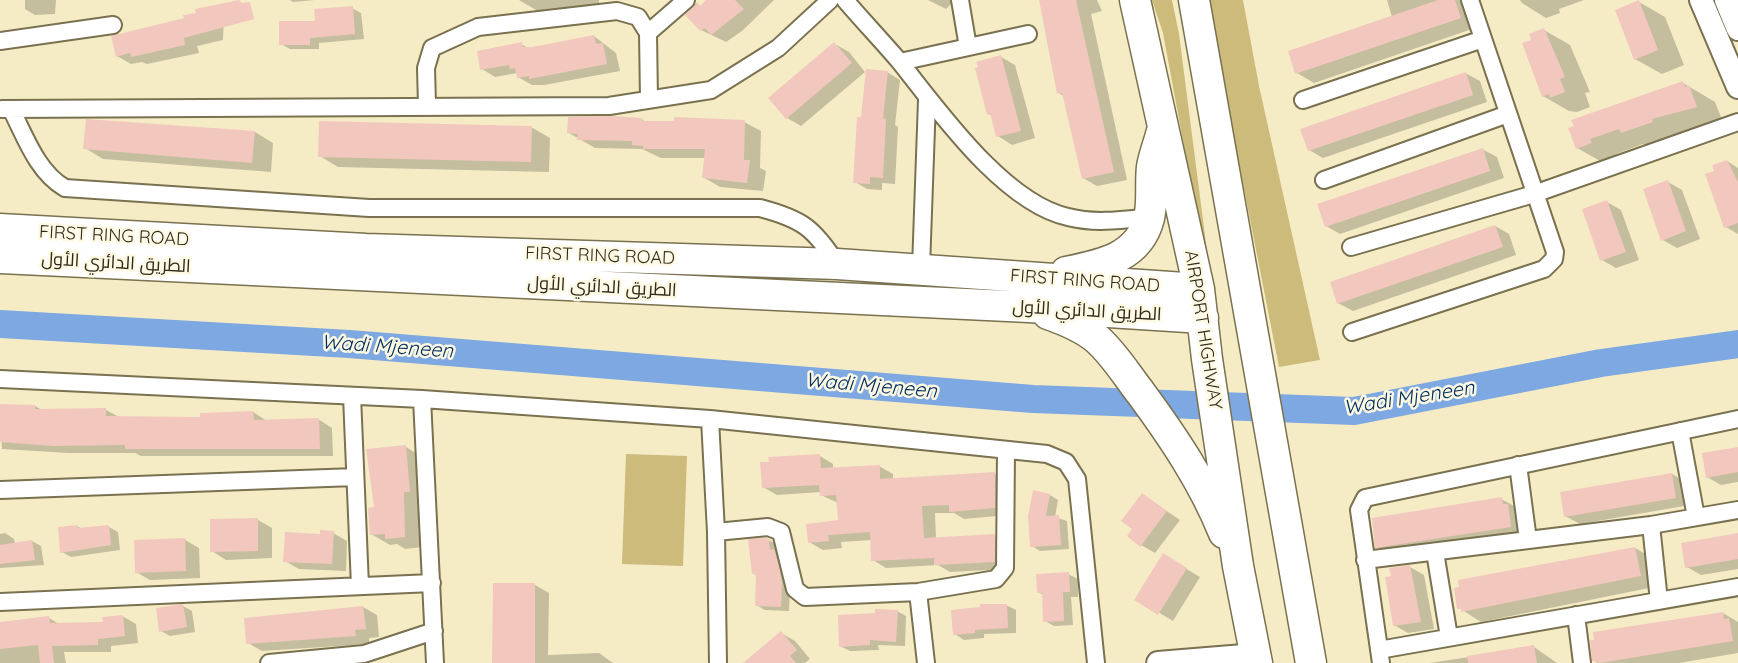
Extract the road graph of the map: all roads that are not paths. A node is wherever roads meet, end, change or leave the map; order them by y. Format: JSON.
{"nodes":[{"id":1,"x":686,"y":0,"type":"edge"},
{"id":2,"x":830,"y":0,"type":"edge"},
{"id":3,"x":845,"y":0,"type":"edge"},
{"id":4,"x":960,"y":0,"type":"edge"},
{"id":5,"x":1135,"y":0,"type":"edge"},
{"id":6,"x":1194,"y":0,"type":"edge"},
{"id":7,"x":1470,"y":0,"type":"edge"},
{"id":8,"x":1701,"y":0,"type":"edge"},
{"id":9,"x":1726,"y":0,"type":"edge"},
{"id":10,"x":618,"y":6,"type":"edge"},
{"id":11,"x":113,"y":25,"type":"dead end"},
{"id":12,"x":1738,"y":29,"type":"edge"},
{"id":13,"x":648,"y":33,"type":"junction"},
{"id":14,"x":1028,"y":34,"type":"dead end"},
{"id":15,"x":1483,"y":39,"type":"junction"},
{"id":16,"x":0,"y":41,"type":"edge"},
{"id":17,"x":968,"y":47,"type":"junction"},
{"id":18,"x":900,"y":62,"type":"junction"},
{"id":19,"x":1738,"y":87,"type":"edge"},
{"id":20,"x":649,"y":100,"type":"junction"},
{"id":21,"x":927,"y":100,"type":"junction"},
{"id":22,"x":1303,"y":100,"type":"dead end"},
{"id":23,"x":427,"y":105,"type":"junction"},
{"id":24,"x":5,"y":109,"type":"edge"},
{"id":25,"x":1508,"y":114,"type":"junction"},
{"id":26,"x":1738,"y":122,"type":"edge"},
{"id":27,"x":1164,"y":126,"type":"junction"},
{"id":28,"x":1324,"y":180,"type":"dead end"},
{"id":29,"x":1534,"y":194,"type":"junction"},
{"id":30,"x":1150,"y":217,"type":"junction"},
{"id":31,"x":0,"y":230,"type":"edge"},
{"id":32,"x":1351,"y":247,"type":"dead end"},
{"id":33,"x":0,"y":258,"type":"edge"},
{"id":34,"x":837,"y":264,"type":"junction"},
{"id":35,"x":921,"y":268,"type":"junction"},
{"id":36,"x":1199,"y":289,"type":"junction"},
{"id":37,"x":1031,"y":293,"type":"junction"},
{"id":38,"x":1203,"y":318,"type":"junction"},
{"id":39,"x":1352,"y":332,"type":"dead end"},
{"id":40,"x":0,"y":379,"type":"edge"},
{"id":41,"x":352,"y":396,"type":"junction"},
{"id":42,"x":422,"y":399,"type":"junction"},
{"id":43,"x":710,"y":418,"type":"junction"},
{"id":44,"x":1738,"y":419,"type":"edge"},
{"id":45,"x":1680,"y":431,"type":"junction"},
{"id":46,"x":1006,"y":450,"type":"junction"},
{"id":47,"x":1518,"y":465,"type":"junction"},
{"id":48,"x":356,"y":477,"type":"junction"},
{"id":49,"x":0,"y":490,"type":"edge"},
{"id":50,"x":1738,"y":510,"type":"edge"},
{"id":51,"x":1696,"y":517,"type":"junction"},
{"id":52,"x":1651,"y":525,"type":"junction"},
{"id":53,"x":716,"y":532,"type":"junction"},
{"id":54,"x":1528,"y":540,"type":"junction"},
{"id":55,"x":1435,"y":552,"type":"junction"},
{"id":56,"x":1365,"y":560,"type":"junction"},
{"id":57,"x":1238,"y":566,"type":"junction"},
{"id":58,"x":432,"y":582,"type":"junction"},
{"id":59,"x":360,"y":586,"type":"junction"},
{"id":60,"x":1738,"y":587,"type":"edge"},
{"id":61,"x":918,"y":592,"type":"junction"},
{"id":62,"x":1659,"y":601,"type":"junction"},
{"id":63,"x":0,"y":602,"type":"edge"},
{"id":64,"x":1576,"y":615,"type":"junction"},
{"id":65,"x":434,"y":631,"type":"junction"},
{"id":66,"x":1449,"y":637,"type":"junction"},
{"id":67,"x":1380,"y":657,"type":"edge"},
{"id":68,"x":1256,"y":659,"type":"edge"},
{"id":69,"x":269,"y":663,"type":"edge"},
{"id":70,"x":435,"y":663,"type":"edge"},
{"id":71,"x":718,"y":663,"type":"edge"},
{"id":72,"x":926,"y":663,"type":"edge"},
{"id":73,"x":1096,"y":663,"type":"edge"},
{"id":74,"x":1158,"y":663,"type":"edge"},
{"id":75,"x":1311,"y":663,"type":"edge"},
{"id":76,"x":1582,"y":663,"type":"edge"}],
"edges":[{"from":1,"to":13,"type":"street"},
{"from":2,"to":20,"type":"street"},
{"from":3,"to":18,"type":"street"},
{"from":4,"to":17,"type":"street"},
{"from":5,"to":27,"type":"highway","name":"AIRPORT HIGHWAY"},
{"from":6,"to":75,"type":"highway"},
{"from":7,"to":15,"type":"street"},
{"from":8,"to":19,"type":"main road"},
{"from":9,"to":12,"type":"main road"},
{"from":10,"to":13,"type":"street"},
{"from":10,"to":23,"type":"street"},
{"from":11,"to":16,"type":"street"},
{"from":13,"to":20,"type":"street"},
{"from":14,"to":17,"type":"street"},
{"from":15,"to":22,"type":"street"},
{"from":15,"to":25,"type":"street"},
{"from":17,"to":18,"type":"street"},
{"from":18,"to":21,"type":"street"},
{"from":20,"to":23,"type":"street"},
{"from":21,"to":30,"type":"street"},
{"from":21,"to":35,"type":"street"},
{"from":23,"to":24,"type":"street"},
{"from":24,"to":34,"type":"street"},
{"from":25,"to":28,"type":"street"},
{"from":25,"to":29,"type":"street"},
{"from":26,"to":29,"type":"street"},
{"from":27,"to":30,"type":"highway"},
{"from":27,"to":36,"type":"highway","name":"AIRPORT HIGHWAY"},
{"from":29,"to":32,"type":"street"},
{"from":29,"to":39,"type":"street"},
{"from":30,"to":37,"type":"highway"},
{"from":31,"to":34,"type":"highway","name":"FIRST RING ROAD"},
{"from":33,"to":37,"type":"highway","name":"الطريق الدائري الأول"},
{"from":34,"to":35,"type":"highway","name":"FIRST RING ROAD"},
{"from":35,"to":37,"type":"highway","name":"FIRST RING ROAD"},
{"from":36,"to":37,"type":"highway","name":"FIRST RING ROAD"},
{"from":36,"to":38,"type":"highway","name":"AIRPORT HIGHWAY"},
{"from":37,"to":38,"type":"highway","name":"الطريق الدائري الأول"},
{"from":37,"to":57,"type":"highway"},
{"from":38,"to":57,"type":"highway","name":"AIRPORT HIGHWAY"},
{"from":40,"to":41,"type":"street"},
{"from":41,"to":42,"type":"street"},
{"from":41,"to":48,"type":"street"},
{"from":42,"to":43,"type":"street"},
{"from":42,"to":58,"type":"street"},
{"from":43,"to":46,"type":"street"},
{"from":43,"to":53,"type":"street"},
{"from":44,"to":45,"type":"street"},
{"from":45,"to":47,"type":"street"},
{"from":45,"to":51,"type":"street"},
{"from":46,"to":61,"type":"street"},
{"from":46,"to":73,"type":"street"},
{"from":47,"to":54,"type":"street"},
{"from":47,"to":56,"type":"street"},
{"from":48,"to":49,"type":"street"},
{"from":48,"to":59,"type":"street"},
{"from":50,"to":51,"type":"street"},
{"from":51,"to":52,"type":"street"},
{"from":52,"to":54,"type":"street"},
{"from":52,"to":62,"type":"street"},
{"from":53,"to":61,"type":"street"},
{"from":53,"to":71,"type":"street"},
{"from":54,"to":55,"type":"street"},
{"from":55,"to":56,"type":"street"},
{"from":55,"to":66,"type":"street"},
{"from":56,"to":67,"type":"street"},
{"from":57,"to":68,"type":"highway","name":"AIRPORT HIGHWAY"},
{"from":58,"to":59,"type":"street"},
{"from":58,"to":65,"type":"street"},
{"from":59,"to":63,"type":"street"},
{"from":60,"to":62,"type":"street"},
{"from":61,"to":72,"type":"street"},
{"from":62,"to":64,"type":"street"},
{"from":64,"to":66,"type":"street"},
{"from":64,"to":76,"type":"street"},
{"from":65,"to":69,"type":"street"},
{"from":65,"to":70,"type":"street"},
{"from":66,"to":67,"type":"street"},
{"from":68,"to":74,"type":"main road"}]}
